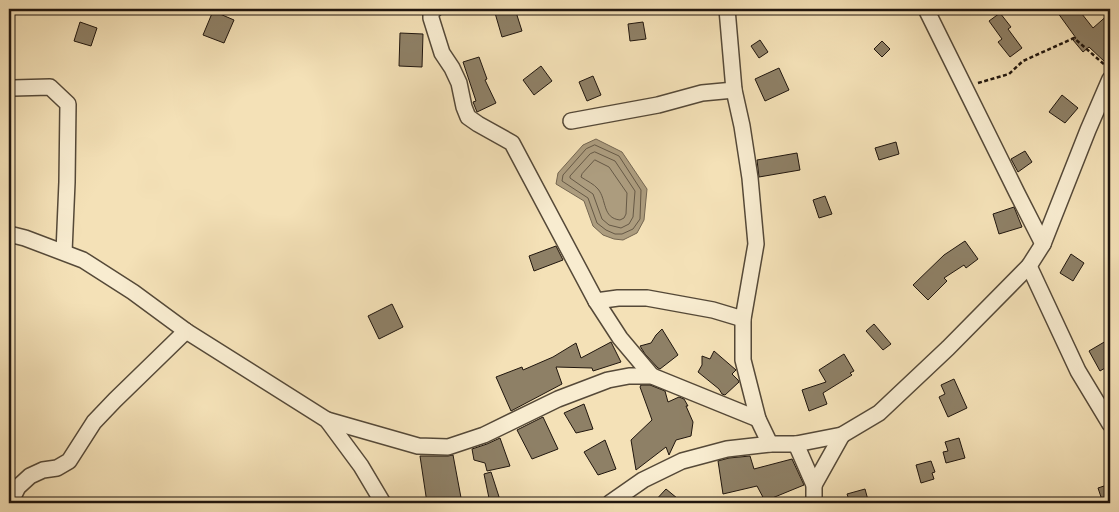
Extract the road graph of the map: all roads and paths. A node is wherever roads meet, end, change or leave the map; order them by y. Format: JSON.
{"nodes":[{"id":1,"x":435,"y":9,"type":"edge"},
{"id":2,"x":727,"y":9,"type":"edge"},
{"id":3,"x":926,"y":9,"type":"edge"},
{"id":4,"x":1110,"y":69,"type":"edge"},
{"id":5,"x":1110,"y":79,"type":"edge"},
{"id":6,"x":964,"y":86,"type":"junction"},
{"id":7,"x":9,"y":89,"type":"edge"},
{"id":8,"x":734,"y":90,"type":"junction"},
{"id":9,"x":570,"y":121,"type":"dead end"},
{"id":10,"x":9,"y":234,"type":"edge"},
{"id":11,"x":1043,"y":244,"type":"junction"},
{"id":12,"x":64,"y":252,"type":"junction"},
{"id":13,"x":1028,"y":266,"type":"junction"},
{"id":14,"x":596,"y":301,"type":"junction"},
{"id":15,"x":743,"y":319,"type":"junction"},
{"id":16,"x":186,"y":332,"type":"junction"},
{"id":17,"x":652,"y":376,"type":"junction"},
{"id":18,"x":758,"y":419,"type":"junction"},
{"id":19,"x":327,"y":420,"type":"junction"},
{"id":20,"x":1110,"y":424,"type":"edge"},
{"id":21,"x":842,"y":435,"type":"junction"},
{"id":22,"x":770,"y":444,"type":"junction"},
{"id":23,"x":796,"y":444,"type":"junction"},
{"id":24,"x":814,"y":485,"type":"junction"},
{"id":25,"x":10,"y":503,"type":"edge"},
{"id":26,"x":383,"y":503,"type":"edge"},
{"id":27,"x":610,"y":503,"type":"edge"},
{"id":28,"x":814,"y":503,"type":"edge"}],
"edges":[{"from":1,"to":14,"type":"street"},
{"from":2,"to":8,"type":"street"},
{"from":3,"to":6,"type":"street"},
{"from":4,"to":6,"type":"path"},
{"from":5,"to":11,"type":"street"},
{"from":6,"to":11,"type":"street"},
{"from":7,"to":12,"type":"street"},
{"from":8,"to":9,"type":"street"},
{"from":8,"to":15,"type":"street"},
{"from":10,"to":12,"type":"street"},
{"from":11,"to":13,"type":"street"},
{"from":12,"to":16,"type":"street"},
{"from":13,"to":20,"type":"street"},
{"from":13,"to":21,"type":"street"},
{"from":14,"to":15,"type":"street"},
{"from":14,"to":17,"type":"street"},
{"from":15,"to":18,"type":"street"},
{"from":16,"to":19,"type":"street"},
{"from":16,"to":25,"type":"street"},
{"from":17,"to":18,"type":"street"},
{"from":17,"to":19,"type":"street"},
{"from":18,"to":22,"type":"street"},
{"from":19,"to":26,"type":"street"},
{"from":21,"to":23,"type":"street"},
{"from":21,"to":24,"type":"street"},
{"from":22,"to":23,"type":"street"},
{"from":22,"to":27,"type":"street"},
{"from":23,"to":24,"type":"street"},
{"from":24,"to":28,"type":"street"}]}
